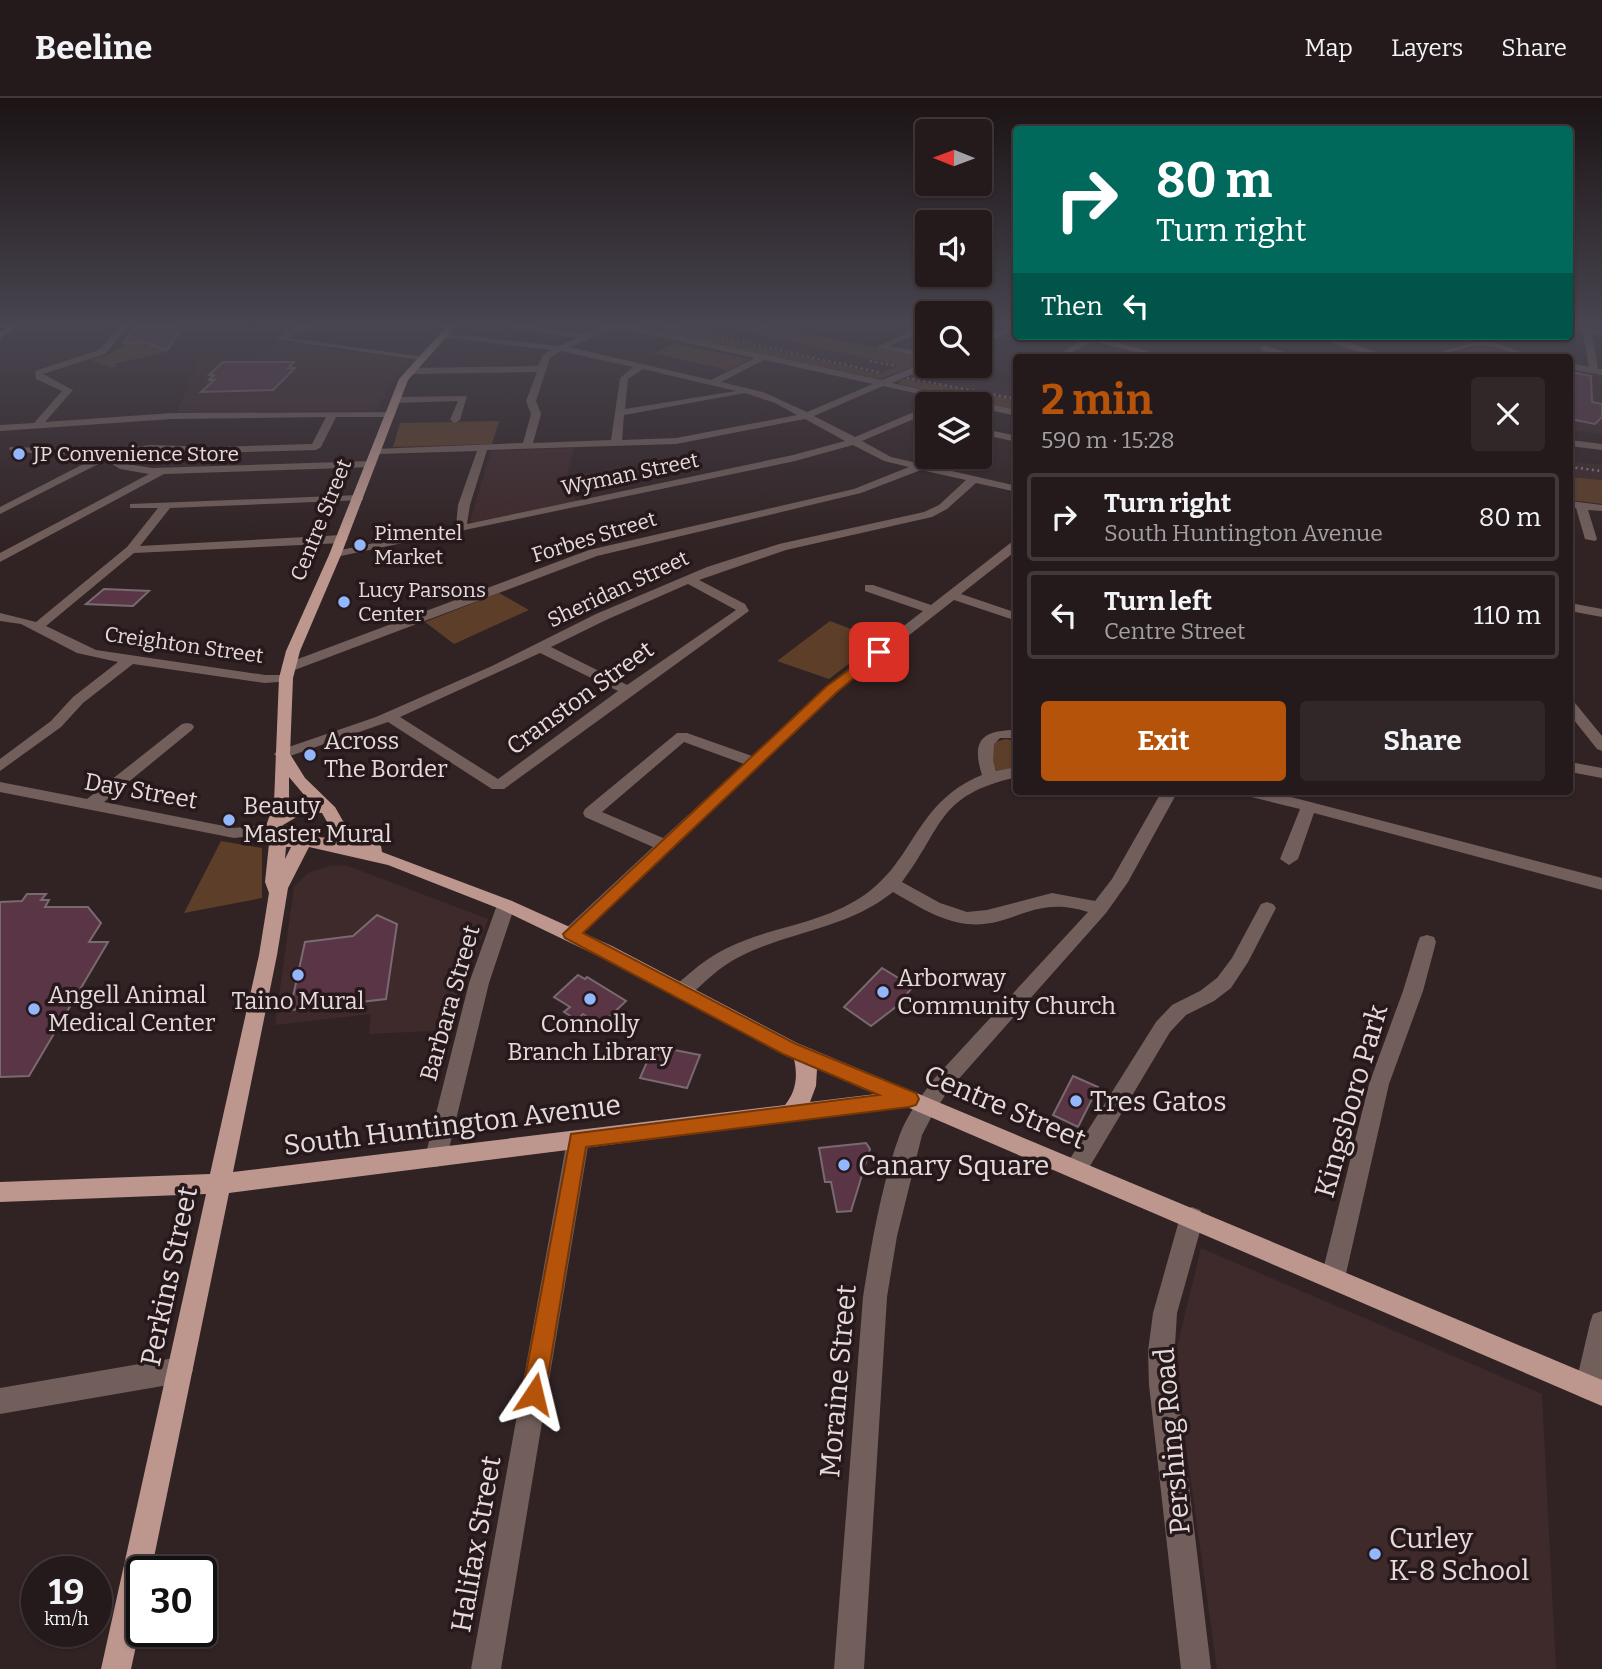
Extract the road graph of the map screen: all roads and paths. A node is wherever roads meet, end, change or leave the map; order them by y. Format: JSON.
{"nodes":[{"id":1,"x":62,"y":397,"type":"edge"},
{"id":2,"x":427,"y":397,"type":"edge"},
{"id":3,"x":464,"y":397,"type":"edge"},
{"id":4,"x":532,"y":397,"type":"edge"},
{"id":5,"x":622,"y":397,"type":"edge"},
{"id":6,"x":711,"y":397,"type":"edge"},
{"id":7,"x":771,"y":397,"type":"edge"},
{"id":8,"x":850,"y":397,"type":"edge"},
{"id":9,"x":396,"y":400,"type":"joint"},
{"id":10,"x":992,"y":408,"type":"edge"},
{"id":11,"x":1013,"y":412,"type":"edge"},
{"id":12,"x":620,"y":413,"type":"junction"},
{"id":13,"x":333,"y":414,"type":"junction"},
{"id":14,"x":391,"y":414,"type":"junction"},
{"id":15,"x":806,"y":416,"type":"junction"},
{"id":16,"x":915,"y":416,"type":"edge"},
{"id":17,"x":134,"y":418,"type":"junction"},
{"id":18,"x":455,"y":421,"type":"dead end"},
{"id":19,"x":64,"y":423,"type":"junction"},
{"id":20,"x":37,"y":425,"type":"junction"},
{"id":21,"x":0,"y":428,"type":"edge"},
{"id":22,"x":127,"y":430,"type":"dead end"},
{"id":23,"x":992,"y":434,"type":"edge"},
{"id":24,"x":1013,"y":438,"type":"edge"},
{"id":25,"x":855,"y":441,"type":"junction"},
{"id":26,"x":119,"y":442,"type":"dead end"},
{"id":27,"x":616,"y":443,"type":"junction"},
{"id":28,"x":1573,"y":443,"type":"edge"},
{"id":29,"x":527,"y":446,"type":"junction"},
{"id":30,"x":1602,"y":447,"type":"edge"},
{"id":31,"x":483,"y":448,"type":"junction"},
{"id":32,"x":14,"y":449,"type":"junction"},
{"id":33,"x":378,"y":451,"type":"junction"},
{"id":34,"x":111,"y":453,"type":"junction"},
{"id":35,"x":0,"y":456,"type":"edge"},
{"id":36,"x":372,"y":464,"type":"junction"},
{"id":37,"x":915,"y":466,"type":"edge"},
{"id":38,"x":915,"y":469,"type":"edge"},
{"id":39,"x":928,"y":469,"type":"edge"},
{"id":40,"x":160,"y":471,"type":"junction"},
{"id":41,"x":974,"y":479,"type":"junction"},
{"id":42,"x":1013,"y":488,"type":"edge"},
{"id":43,"x":359,"y":498,"type":"junction"},
{"id":44,"x":1575,"y":504,"type":"edge"},
{"id":45,"x":167,"y":505,"type":"junction"},
{"id":46,"x":134,"y":506,"type":"dead end"},
{"id":47,"x":1602,"y":508,"type":"edge"},
{"id":48,"x":0,"y":511,"type":"edge"},
{"id":49,"x":461,"y":529,"type":"junction"},
{"id":50,"x":1591,"y":538,"type":"dead end"},
{"id":51,"x":342,"y":539,"type":"junction"},
{"id":52,"x":1013,"y":549,"type":"edge"},
{"id":53,"x":131,"y":551,"type":"junction"},
{"id":54,"x":335,"y":555,"type":"junction"},
{"id":55,"x":0,"y":558,"type":"edge"},
{"id":56,"x":688,"y":579,"type":"junction"},
{"id":57,"x":869,"y":588,"type":"dead end"},
{"id":58,"x":951,"y":595,"type":"junction"},
{"id":59,"x":1573,"y":608,"type":"edge"},
{"id":60,"x":933,"y":610,"type":"junction"},
{"id":61,"x":1602,"y":613,"type":"edge"},
{"id":62,"x":1013,"y":616,"type":"edge"},
{"id":63,"x":0,"y":617,"type":"edge"},
{"id":64,"x":39,"y":626,"type":"junction"},
{"id":65,"x":541,"y":648,"type":"junction"},
{"id":66,"x":130,"y":659,"type":"junction"},
{"id":67,"x":287,"y":673,"type":"junction"},
{"id":68,"x":629,"y":691,"type":"junction"},
{"id":69,"x":1573,"y":710,"type":"edge"},
{"id":70,"x":390,"y":717,"type":"junction"},
{"id":71,"x":187,"y":727,"type":"dead end"},
{"id":72,"x":1013,"y":734,"type":"edge"},
{"id":73,"x":1602,"y":745,"type":"edge"},
{"id":74,"x":282,"y":754,"type":"junction"},
{"id":75,"x":754,"y":762,"type":"junction"},
{"id":76,"x":0,"y":766,"type":"edge"},
{"id":77,"x":1573,"y":768,"type":"edge"},
{"id":78,"x":1013,"y":773,"type":"edge"},
{"id":79,"x":1602,"y":773,"type":"edge"},
{"id":80,"x":990,"y":777,"type":"junction"},
{"id":81,"x":0,"y":788,"type":"edge"},
{"id":82,"x":1168,"y":795,"type":"edge"},
{"id":83,"x":1265,"y":795,"type":"edge"},
{"id":84,"x":89,"y":806,"type":"junction"},
{"id":85,"x":1309,"y":806,"type":"junction"},
{"id":86,"x":329,"y":814,"type":"junction"},
{"id":87,"x":275,"y":830,"type":"junction"},
{"id":88,"x":305,"y":841,"type":"junction"},
{"id":89,"x":665,"y":846,"type":"junction"},
{"id":90,"x":1289,"y":859,"type":"dead end"},
{"id":91,"x":393,"y":861,"type":"junction"},
{"id":92,"x":892,"y":884,"type":"junction"},
{"id":93,"x":1602,"y":884,"type":"edge"},
{"id":94,"x":276,"y":895,"type":"junction"},
{"id":95,"x":506,"y":905,"type":"junction"},
{"id":96,"x":1266,"y":908,"type":"dead end"},
{"id":97,"x":1100,"y":909,"type":"junction"},
{"id":98,"x":571,"y":934,"type":"junction"},
{"id":99,"x":1427,"y":942,"type":"dead end"},
{"id":100,"x":681,"y":992,"type":"junction"},
{"id":101,"x":803,"y":1055,"type":"junction"},
{"id":102,"x":917,"y":1102,"type":"junction"},
{"id":103,"x":790,"y":1114,"type":"junction"},
{"id":104,"x":578,"y":1140,"type":"junction"},
{"id":105,"x":436,"y":1157,"type":"junction"},
{"id":106,"x":1076,"y":1168,"type":"junction"},
{"id":107,"x":219,"y":1184,"type":"junction"},
{"id":108,"x":0,"y":1192,"type":"edge"},
{"id":109,"x":1192,"y":1217,"type":"junction"},
{"id":110,"x":1333,"y":1278,"type":"junction"},
{"id":111,"x":1602,"y":1323,"type":"edge"},
{"id":112,"x":180,"y":1370,"type":"junction"},
{"id":113,"x":1595,"y":1390,"type":"edge"},
{"id":114,"x":0,"y":1401,"type":"edge"},
{"id":115,"x":116,"y":1669,"type":"edge"},
{"id":116,"x":486,"y":1669,"type":"edge"},
{"id":117,"x":849,"y":1669,"type":"edge"},
{"id":118,"x":1196,"y":1669,"type":"edge"}],
"edges":[{"from":1,"to":20,"type":"street"},
{"from":2,"to":9,"type":"street"},
{"from":3,"to":18,"type":"street"},
{"from":4,"to":29,"type":"street"},
{"from":5,"to":12,"type":"street"},
{"from":6,"to":12,"type":"street"},
{"from":7,"to":15,"type":"street"},
{"from":8,"to":15,"type":"street"},
{"from":9,"to":14,"type":"main road","name":"Centre Street"},
{"from":10,"to":11,"type":"street"},
{"from":12,"to":27,"type":"street"},
{"from":13,"to":14,"type":"street"},
{"from":13,"to":17,"type":"street"},
{"from":13,"to":34,"type":"street"},
{"from":14,"to":33,"type":"main road","name":"Centre Street"},
{"from":15,"to":25,"type":"street"},
{"from":15,"to":27,"type":"street"},
{"from":16,"to":25,"type":"street","name":"Wyman Street"},
{"from":17,"to":19,"type":"street"},
{"from":17,"to":22,"type":"street"},
{"from":19,"to":20,"type":"street"},
{"from":19,"to":32,"type":"street"},
{"from":20,"to":21,"type":"street"},
{"from":23,"to":24,"type":"street"},
{"from":25,"to":37,"type":"street"},
{"from":25,"to":49,"type":"street","name":"Wyman Street"},
{"from":26,"to":34,"type":"street"},
{"from":27,"to":29,"type":"street"},
{"from":28,"to":30,"type":"street"},
{"from":29,"to":31,"type":"street"},
{"from":31,"to":33,"type":"street"},
{"from":31,"to":49,"type":"street"},
{"from":32,"to":34,"type":"street"},
{"from":32,"to":35,"type":"street"},
{"from":33,"to":36,"type":"main road","name":"Centre Street"},
{"from":34,"to":40,"type":"street"},
{"from":34,"to":48,"type":"street"},
{"from":36,"to":40,"type":"street"},
{"from":36,"to":43,"type":"main road","name":"Centre Street"},
{"from":38,"to":67,"type":"street","name":"Forbes Street"},
{"from":39,"to":41,"type":"street"},
{"from":40,"to":55,"type":"street"},
{"from":41,"to":42,"type":"street"},
{"from":41,"to":56,"type":"street","name":"Sheridan Street"},
{"from":43,"to":45,"type":"street"},
{"from":43,"to":51,"type":"main road","name":"Centre Street"},
{"from":44,"to":47,"type":"street"},
{"from":44,"to":50,"type":"street"},
{"from":45,"to":46,"type":"street"},
{"from":45,"to":53,"type":"street"},
{"from":49,"to":54,"type":"street","name":"Wyman Street"},
{"from":51,"to":53,"type":"street"},
{"from":51,"to":54,"type":"main road","name":"Centre Street"},
{"from":52,"to":58,"type":"street"},
{"from":53,"to":64,"type":"street"},
{"from":54,"to":67,"type":"main road","name":"Centre Street"},
{"from":56,"to":65,"type":"street","name":"Sheridan Street"},
{"from":56,"to":68,"type":"street","name":"Cranston Street"},
{"from":57,"to":60,"type":"street"},
{"from":58,"to":60,"type":"street"},
{"from":58,"to":62,"type":"street"},
{"from":59,"to":61,"type":"street"},
{"from":60,"to":75,"type":"street"},
{"from":63,"to":64,"type":"street","name":"Creighton Street"},
{"from":64,"to":66,"type":"street","name":"Creighton Street"},
{"from":65,"to":68,"type":"street"},
{"from":65,"to":70,"type":"street","name":"Sheridan Street"},
{"from":66,"to":67,"type":"street","name":"Creighton Street"},
{"from":66,"to":76,"type":"street"},
{"from":67,"to":74,"type":"main road","name":"Centre Street"},
{"from":68,"to":70,"type":"street","name":"Cranston Street"},
{"from":69,"to":73,"type":"street"},
{"from":70,"to":74,"type":"street","name":"Sheridan Street"},
{"from":71,"to":84,"type":"street"},
{"from":72,"to":80,"type":"street"},
{"from":74,"to":86,"type":"main road","name":"Centre Street"},
{"from":74,"to":87,"type":"main road","name":"Centre Street"},
{"from":75,"to":89,"type":"street"},
{"from":75,"to":89,"type":"street"},
{"from":77,"to":79,"type":"street"},
{"from":78,"to":80,"type":"street"},
{"from":80,"to":92,"type":"street"},
{"from":81,"to":84,"type":"street","name":"Day Street"},
{"from":82,"to":97,"type":"street","name":"Moraine Street"},
{"from":83,"to":85,"type":"street"},
{"from":84,"to":87,"type":"street","name":"Day Street"},
{"from":85,"to":90,"type":"street"},
{"from":85,"to":93,"type":"street"},
{"from":86,"to":87,"type":"main road"},
{"from":86,"to":88,"type":"main road","name":"Perkins Street"},
{"from":86,"to":91,"type":"main road","name":"Centre Street"},
{"from":87,"to":88,"type":"main road","name":"Centre Street"},
{"from":87,"to":94,"type":"main road","name":"Perkins Street"},
{"from":88,"to":91,"type":"main road","name":"Centre Street"},
{"from":88,"to":94,"type":"main road","name":"Perkins Street"},
{"from":89,"to":98,"type":"street"},
{"from":91,"to":95,"type":"main road","name":"Centre Street"},
{"from":92,"to":97,"type":"street"},
{"from":92,"to":100,"type":"street"},
{"from":94,"to":107,"type":"main road","name":"Perkins Street"},
{"from":95,"to":98,"type":"main road","name":"Centre Street"},
{"from":95,"to":105,"type":"street","name":"Barbara Street"},
{"from":96,"to":106,"type":"street"},
{"from":97,"to":102,"type":"street","name":"Moraine Street"},
{"from":98,"to":100,"type":"main road","name":"Centre Street"},
{"from":99,"to":110,"type":"street","name":"Kingsboro Park"},
{"from":100,"to":101,"type":"main road","name":"Centre Street"},
{"from":101,"to":102,"type":"main road","name":"Centre Street"},
{"from":101,"to":103,"type":"main road"},
{"from":102,"to":103,"type":"main road","name":"South Huntington Avenue"},
{"from":102,"to":106,"type":"main road","name":"Centre Street"},
{"from":102,"to":117,"type":"street","name":"Moraine Street"},
{"from":103,"to":104,"type":"main road","name":"South Huntington Avenue"},
{"from":104,"to":105,"type":"main road","name":"South Huntington Avenue"},
{"from":104,"to":116,"type":"street","name":"Halifax Street"},
{"from":105,"to":107,"type":"main road","name":"South Huntington Avenue"},
{"from":106,"to":109,"type":"main road","name":"Centre Street"},
{"from":107,"to":108,"type":"main road","name":"South Huntington Avenue"},
{"from":107,"to":112,"type":"main road","name":"Perkins Street"},
{"from":109,"to":110,"type":"main road","name":"Centre Street"},
{"from":109,"to":118,"type":"street","name":"Pershing Road"},
{"from":110,"to":113,"type":"main road","name":"Centre Street"},
{"from":111,"to":113,"type":"street"},
{"from":112,"to":114,"type":"street"},
{"from":112,"to":115,"type":"main road","name":"Perkins Street"}]}
